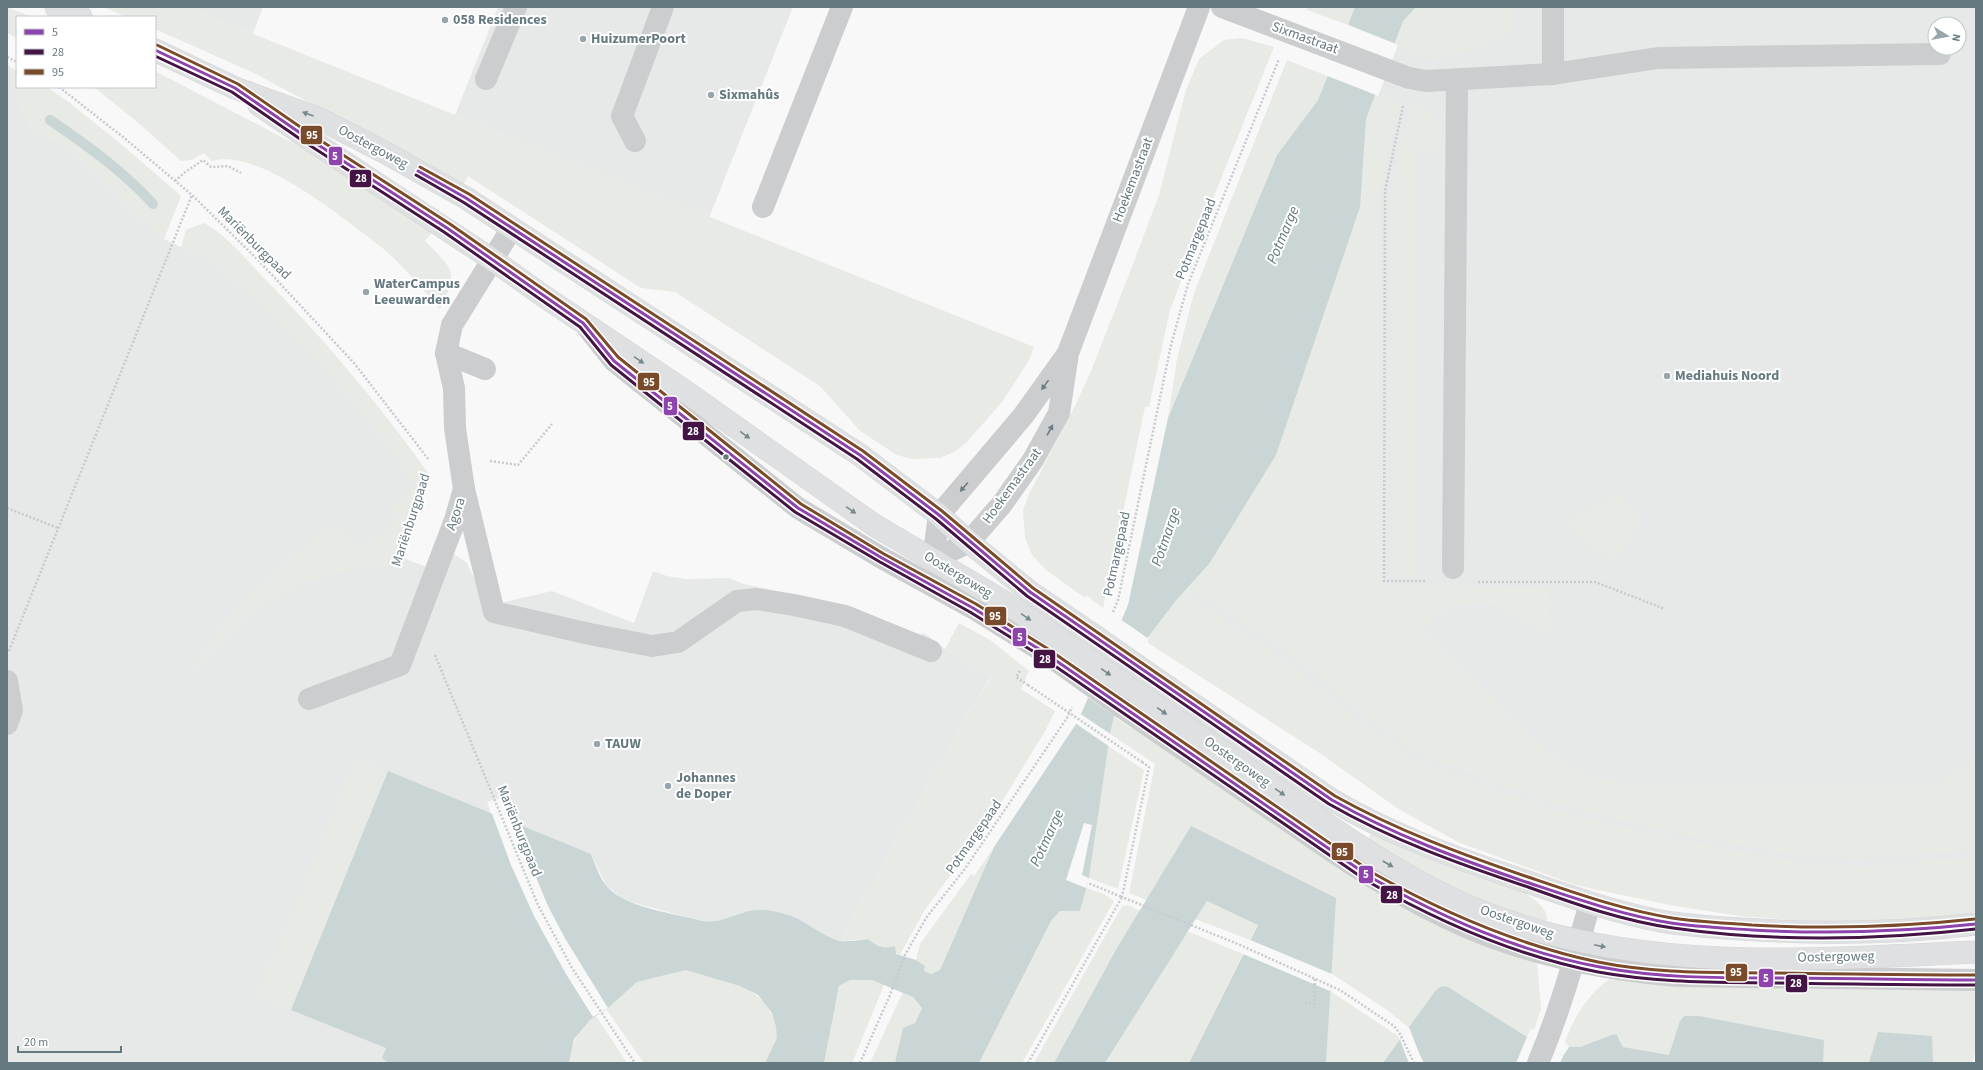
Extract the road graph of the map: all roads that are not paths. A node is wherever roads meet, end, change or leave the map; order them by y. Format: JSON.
{"nodes":[{"id":1,"x":56,"y":7,"type":"edge"},
{"id":2,"x":516,"y":7,"type":"edge"},
{"id":3,"x":663,"y":7,"type":"edge"},
{"id":4,"x":842,"y":7,"type":"edge"},
{"id":5,"x":1199,"y":7,"type":"edge"},
{"id":6,"x":1222,"y":7,"type":"edge"},
{"id":7,"x":1553,"y":7,"type":"edge"},
{"id":8,"x":78,"y":16,"type":"edge"},
{"id":9,"x":156,"y":50,"type":"edge"},
{"id":10,"x":1927,"y":54,"type":"edge"},
{"id":11,"x":1553,"y":74,"type":"junction"},
{"id":12,"x":486,"y":79,"type":"dead end"},
{"id":13,"x":1458,"y":80,"type":"junction"},
{"id":14,"x":235,"y":88,"type":"junction"},
{"id":15,"x":635,"y":141,"type":"dead end"},
{"id":16,"x":763,"y":207,"type":"dead end"},
{"id":17,"x":512,"y":228,"type":"junction"},
{"id":18,"x":493,"y":260,"type":"junction"},
{"id":19,"x":583,"y":323,"type":"junction"},
{"id":20,"x":446,"y":353,"type":"junction"},
{"id":21,"x":1068,"y":353,"type":"junction"},
{"id":22,"x":485,"y":369,"type":"dead end"},
{"id":23,"x":464,"y":489,"type":"junction"},
{"id":24,"x":939,"y":515,"type":"junction"},
{"id":25,"x":968,"y":542,"type":"junction"},
{"id":26,"x":933,"y":560,"type":"junction"},
{"id":27,"x":1453,"y":568,"type":"dead end"},
{"id":28,"x":931,"y":652,"type":"dead end"},
{"id":29,"x":1079,"y":665,"type":"junction"},
{"id":30,"x":7,"y":681,"type":"edge"},
{"id":31,"x":309,"y":699,"type":"dead end"},
{"id":32,"x":7,"y":724,"type":"edge"},
{"id":33,"x":1590,"y":903,"type":"junction"},
{"id":34,"x":1976,"y":924,"type":"edge"},
{"id":35,"x":1577,"y":951,"type":"junction"},
{"id":36,"x":1976,"y":952,"type":"edge"},
{"id":37,"x":1976,"y":980,"type":"edge"},
{"id":38,"x":1538,"y":1063,"type":"edge"}],
"edges":[{"from":1,"to":8,"type":"main road"},
{"from":2,"to":12,"type":"street"},
{"from":3,"to":15,"type":"street"},
{"from":4,"to":16,"type":"street"},
{"from":5,"to":21,"type":"street","name":"Hoekemastraat"},
{"from":6,"to":13,"type":"street","name":"Sixmastraat"},
{"from":7,"to":11,"type":"street"},
{"from":9,"to":14,"type":"main road","name":"Oostergoweg"},
{"from":10,"to":11,"type":"street","name":"Sixmastraat"},
{"from":11,"to":13,"type":"street","name":"Sixmastraat"},
{"from":13,"to":27,"type":"street"},
{"from":17,"to":14,"type":"main road","name":"Oostergoweg","one_way":true},
{"from":14,"to":18,"type":"main road","name":"Oostergoweg"},
{"from":17,"to":18,"type":"street","name":"Agora"},
{"from":17,"to":24,"type":"main road","name":"Oostergoweg"},
{"from":18,"to":19,"type":"main road","name":"Oostergoweg"},
{"from":18,"to":20,"type":"street","name":"Agora"},
{"from":19,"to":26,"type":"main road","name":"Oostergoweg","one_way":true},
{"from":19,"to":29,"type":"street","name":"Oostergoweg"},
{"from":20,"to":22,"type":"street"},
{"from":20,"to":23,"type":"street","name":"Agora"},
{"from":21,"to":24,"type":"street","name":"Hoekemastraat","one_way":true},
{"from":25,"to":21,"type":"street","name":"Hoekemastraat","one_way":true},
{"from":23,"to":28,"type":"street"},
{"from":23,"to":31,"type":"street","name":"Agora"},
{"from":24,"to":25,"type":"main road","name":"Oostergoweg"},
{"from":24,"to":26,"type":"street"},
{"from":25,"to":26,"type":"street","name":"Hoekemastraat"},
{"from":25,"to":33,"type":"main road","name":"Oostergoweg","bridge":true},
{"from":26,"to":29,"type":"main road","name":"Oostergoweg","one_way":true},
{"from":29,"to":35,"type":"main road","name":"Oostergoweg","one_way":true,"bridge":true},
{"from":30,"to":32,"type":"street"},
{"from":33,"to":34,"type":"main road","name":"Oostergoweg"},
{"from":33,"to":35,"type":"street"},
{"from":35,"to":36,"type":"main road","name":"Oostergoweg","one_way":true},
{"from":35,"to":37,"type":"street","name":"Oostergoweg"},
{"from":35,"to":38,"type":"street"}]}
